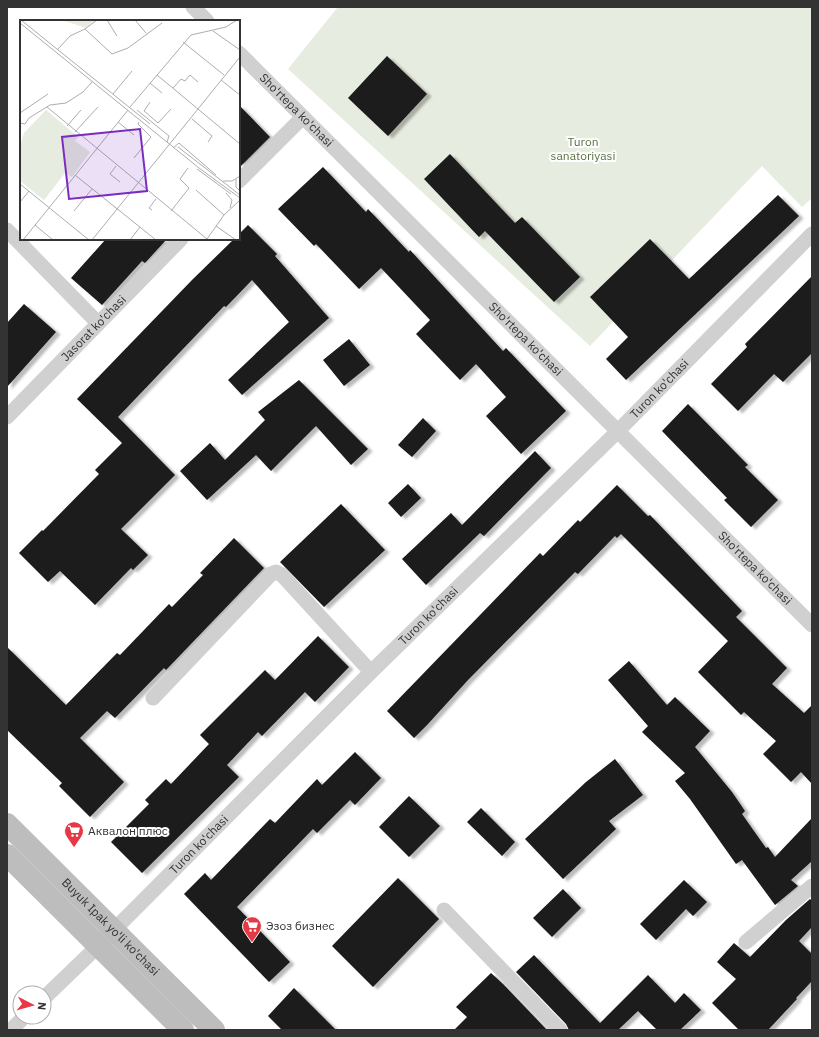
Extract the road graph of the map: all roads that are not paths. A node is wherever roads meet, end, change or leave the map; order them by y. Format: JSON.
{"nodes":[{"id":1,"x":193,"y":7,"type":"edge"},
{"id":2,"x":206,"y":20,"type":"edge"},
{"id":3,"x":240,"y":54,"type":"edge"},
{"id":4,"x":303,"y":117,"type":"junction"},
{"id":5,"x":240,"y":180,"type":"edge"},
{"id":6,"x":7,"y":230,"type":"edge"},
{"id":7,"x":812,"y":234,"type":"edge"},
{"id":8,"x":180,"y":240,"type":"edge"},
{"id":9,"x":98,"y":323,"type":"junction"},
{"id":10,"x":7,"y":417,"type":"edge"},
{"id":11,"x":617,"y":432,"type":"junction"},
{"id":12,"x":812,"y":625,"type":"edge"},
{"id":13,"x":371,"y":672,"type":"junction"},
{"id":14,"x":153,"y":698,"type":"dead end"},
{"id":15,"x":7,"y":824,"type":"edge"},
{"id":16,"x":7,"y":855,"type":"edge"},
{"id":17,"x":812,"y":886,"type":"edge"},
{"id":18,"x":444,"y":910,"type":"dead end"},
{"id":19,"x":114,"y":930,"type":"junction"},
{"id":20,"x":746,"y":942,"type":"dead end"},
{"id":21,"x":98,"y":946,"type":"junction"},
{"id":22,"x":52,"y":990,"type":"edge"},
{"id":23,"x":183,"y":1030,"type":"edge"},
{"id":24,"x":214,"y":1030,"type":"edge"},
{"id":25,"x":560,"y":1030,"type":"edge"}],
"edges":[{"from":1,"to":2,"type":"street"},
{"from":3,"to":4,"type":"street","name":"Sho'rtepa ko'chasi"},
{"from":4,"to":5,"type":"street"},
{"from":4,"to":11,"type":"street","name":"Sho'rtepa ko'chasi"},
{"from":6,"to":9,"type":"street"},
{"from":7,"to":11,"type":"street","name":"Turon ko'chasi"},
{"from":8,"to":9,"type":"street","name":"Jasorat ko'chasi"},
{"from":9,"to":10,"type":"street","name":"Jasorat ko'chasi"},
{"from":11,"to":12,"type":"street","name":"Sho'rtepa ko'chasi"},
{"from":11,"to":13,"type":"street","name":"Turon ko'chasi"},
{"from":13,"to":14,"type":"street"},
{"from":13,"to":19,"type":"street","name":"Turon ko'chasi"},
{"from":15,"to":19,"type":"main road","name":"Buyuk Ipak yo'li ko'chasi"},
{"from":16,"to":21,"type":"main road","name":"Buyuk Ipak yo'li ko'chasi"},
{"from":17,"to":20,"type":"street"},
{"from":18,"to":25,"type":"street"},
{"from":19,"to":21,"type":"street","name":"Turon ko'chasi"},
{"from":19,"to":24,"type":"main road","name":"Buyuk Ipak yo'li ko'chasi"},
{"from":21,"to":22,"type":"street","name":"Turon ko'chasi"},
{"from":21,"to":23,"type":"main road","name":"Buyuk Ipak yo'li ko'chasi"}]}
